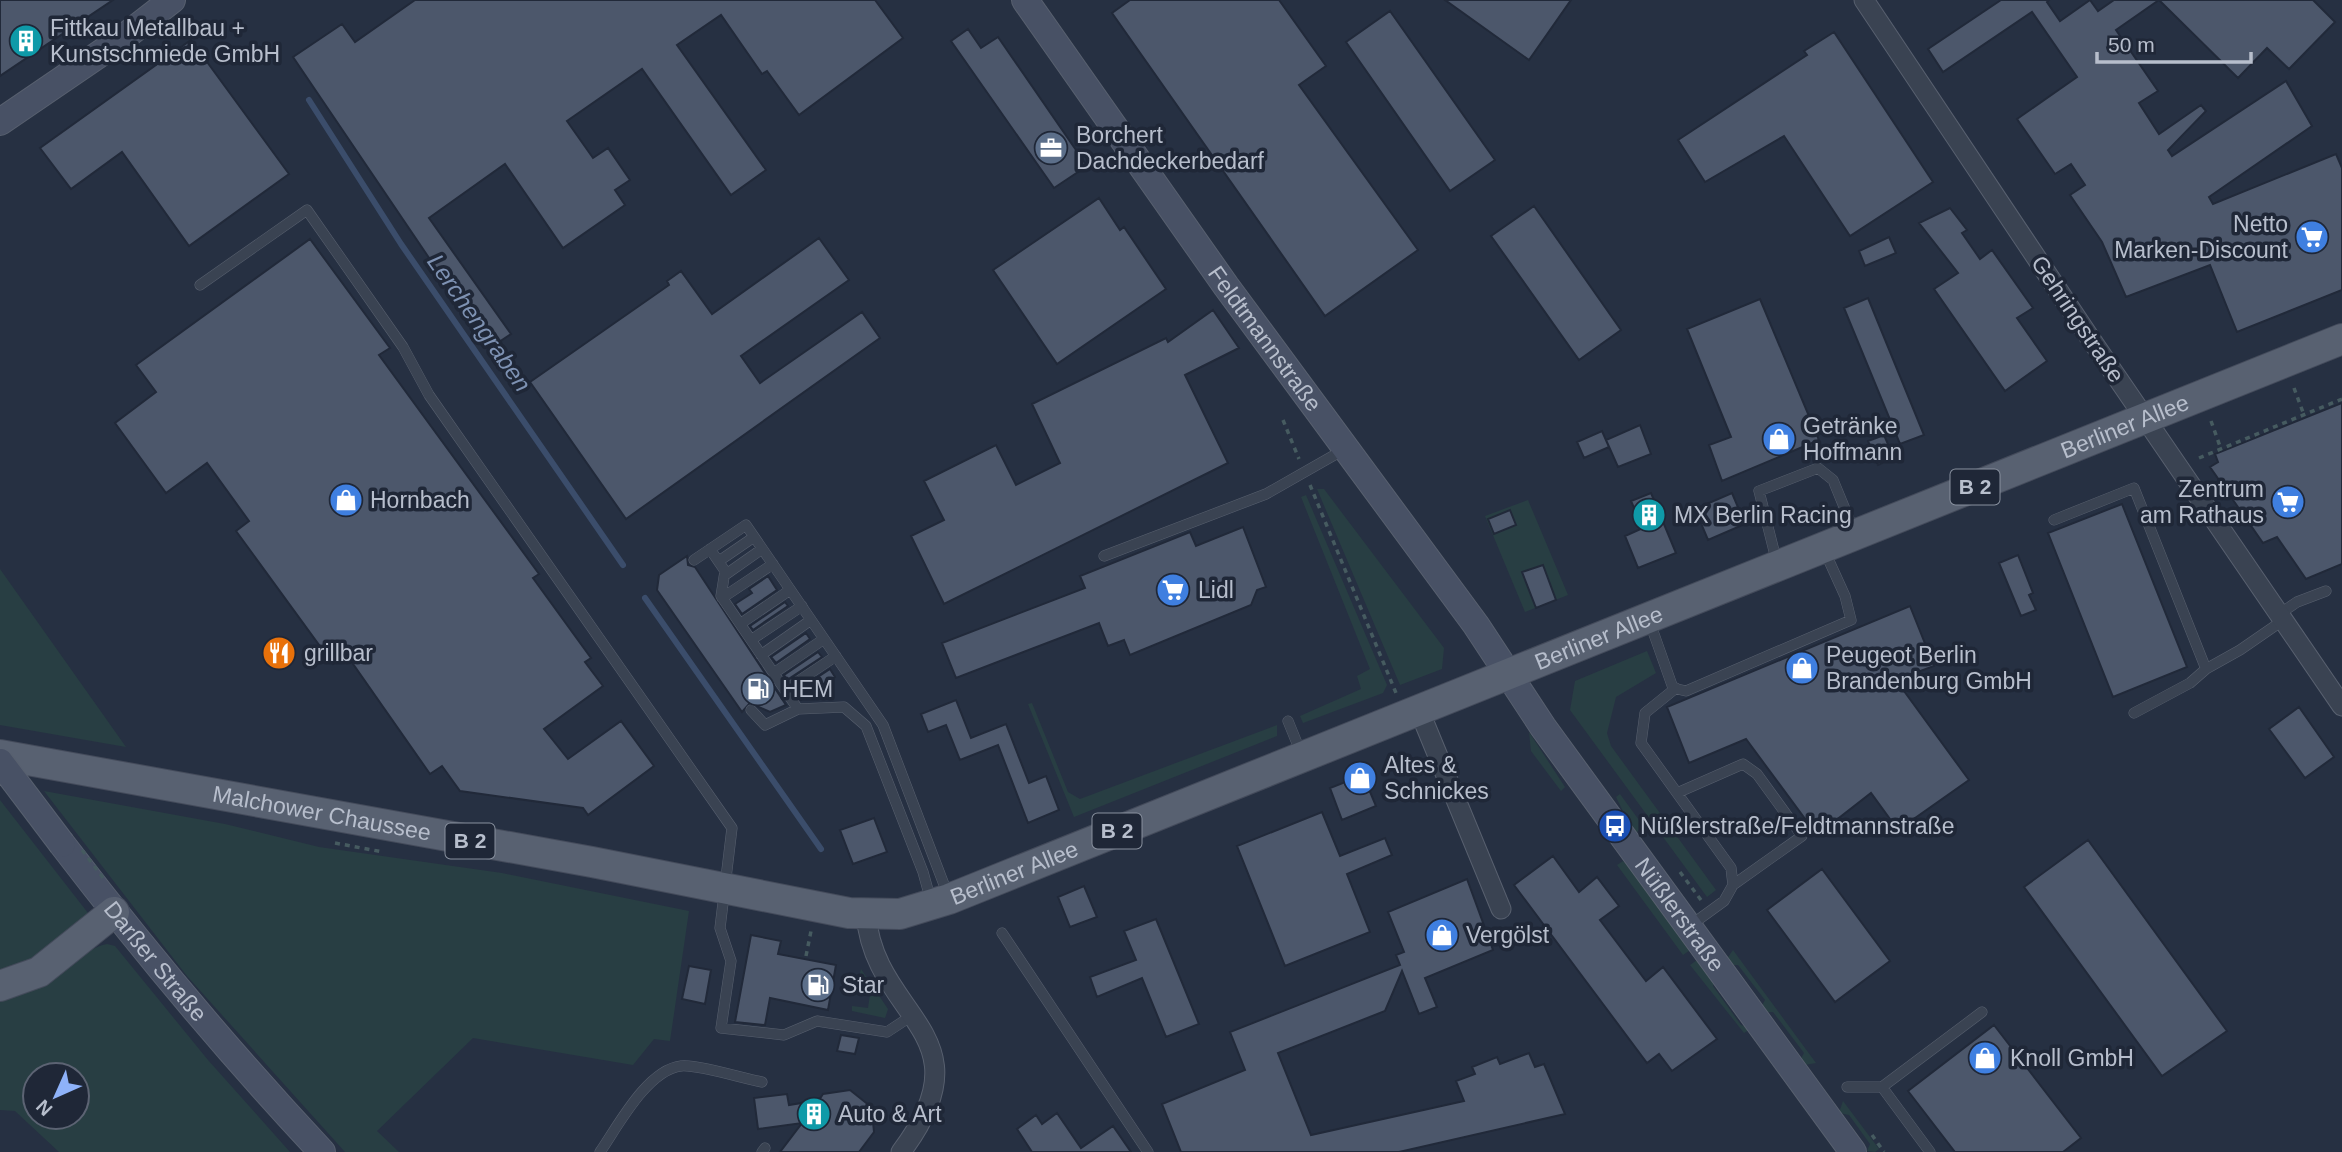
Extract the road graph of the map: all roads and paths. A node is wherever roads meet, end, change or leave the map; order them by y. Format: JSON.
{"nodes":[{"id":1,"x":172,"y":0,"type":"edge"},
{"id":2,"x":1025,"y":0,"type":"edge"},
{"id":3,"x":1864,"y":0,"type":"edge"},
{"id":4,"x":0,"y":121,"type":"edge"},
{"id":5,"x":200,"y":285,"type":"dead end"},
{"id":6,"x":2342,"y":339,"type":"edge"},
{"id":7,"x":2294,"y":388,"type":"dead end"},
{"id":8,"x":2342,"y":399,"type":"edge"},
{"id":9,"x":2304,"y":415,"type":"junction"},
{"id":10,"x":2146,"y":418,"type":"junction"},
{"id":11,"x":1283,"y":420,"type":"dead end"},
{"id":12,"x":2211,"y":421,"type":"dead end"},
{"id":13,"x":1345,"y":449,"type":"junction"},
{"id":14,"x":2221,"y":449,"type":"junction"},
{"id":15,"x":2199,"y":458,"type":"dead end"},
{"id":16,"x":1304,"y":472,"type":"junction"},
{"id":17,"x":2054,"y":520,"type":"dead end"},
{"id":18,"x":1856,"y":535,"type":"junction"},
{"id":19,"x":754,"y":537,"type":"junction"},
{"id":20,"x":1823,"y":548,"type":"junction"},
{"id":21,"x":710,"y":549,"type":"junction"},
{"id":22,"x":762,"y":550,"type":"junction"},
{"id":23,"x":1104,"y":556,"type":"dead end"},
{"id":24,"x":694,"y":560,"type":"dead end"},
{"id":25,"x":719,"y":561,"type":"junction"},
{"id":26,"x":772,"y":564,"type":"junction"},
{"id":27,"x":1777,"y":566,"type":"junction"},
{"id":28,"x":725,"y":575,"type":"junction"},
{"id":29,"x":790,"y":590,"type":"junction"},
{"id":30,"x":2326,"y":591,"type":"dead end"},
{"id":31,"x":722,"y":598,"type":"junction"},
{"id":32,"x":802,"y":606,"type":"junction"},
{"id":33,"x":1648,"y":618,"type":"junction"},
{"id":34,"x":2280,"y":618,"type":"junction"},
{"id":35,"x":811,"y":620,"type":"junction"},
{"id":36,"x":740,"y":624,"type":"junction"},
{"id":37,"x":824,"y":639,"type":"junction"},
{"id":38,"x":751,"y":640,"type":"junction"},
{"id":39,"x":761,"y":655,"type":"junction"},
{"id":40,"x":836,"y":656,"type":"junction"},
{"id":41,"x":2206,"y":669,"type":"junction"},
{"id":42,"x":774,"y":673,"type":"junction"},
{"id":43,"x":1508,"y":674,"type":"junction"},
{"id":44,"x":1676,"y":688,"type":"junction"},
{"id":45,"x":785,"y":690,"type":"junction"},
{"id":46,"x":1408,"y":702,"type":"junction"},
{"id":47,"x":2342,"y":706,"type":"edge"},
{"id":48,"x":798,"y":709,"type":"junction"},
{"id":49,"x":751,"y":710,"type":"dead end"},
{"id":50,"x":2134,"y":713,"type":"dead end"},
{"id":51,"x":1288,"y":721,"type":"dead end"},
{"id":52,"x":0,"y":755,"type":"edge"},
{"id":53,"x":1302,"y":757,"type":"junction"},
{"id":54,"x":0,"y":762,"type":"edge"},
{"id":55,"x":1677,"y":793,"type":"junction"},
{"id":56,"x":1733,"y":885,"type":"junction"},
{"id":57,"x":726,"y":887,"type":"junction"},
{"id":58,"x":940,"y":902,"type":"junction"},
{"id":59,"x":1501,"y":909,"type":"dead end"},
{"id":60,"x":114,"y":912,"type":"junction"},
{"id":61,"x":858,"y":914,"type":"junction"},
{"id":62,"x":1688,"y":927,"type":"junction"},
{"id":63,"x":812,"y":929,"type":"dead end"},
{"id":64,"x":1002,"y":933,"type":"dead end"},
{"id":65,"x":806,"y":956,"type":"dead end"},
{"id":66,"x":0,"y":986,"type":"edge"},
{"id":67,"x":1982,"y":1012,"type":"dead end"},
{"id":68,"x":913,"y":1015,"type":"junction"},
{"id":69,"x":762,"y":1082,"type":"dead end"},
{"id":70,"x":1847,"y":1087,"type":"dead end"},
{"id":71,"x":1882,"y":1087,"type":"junction"},
{"id":72,"x":603,"y":1151,"type":"edge"},
{"id":73,"x":322,"y":1152,"type":"edge"},
{"id":74,"x":901,"y":1152,"type":"edge"},
{"id":75,"x":1148,"y":1152,"type":"edge"},
{"id":76,"x":1853,"y":1152,"type":"edge"},
{"id":77,"x":1930,"y":1152,"type":"edge"}],
"edges":[{"from":1,"to":4,"type":"street"},
{"from":2,"to":13,"type":"street","name":"Feldtmannstraße"},
{"from":3,"to":10,"type":"street","name":"Gehringstraße"},
{"from":5,"to":57,"type":"lane"},
{"from":6,"to":10,"type":"main road","name":"Berliner Allee","number":"B 2"},
{"from":7,"to":9,"type":"path"},
{"from":8,"to":9,"type":"path"},
{"from":9,"to":14,"type":"path"},
{"from":10,"to":18,"type":"main road","name":"Berliner Allee","number":"B 2"},
{"from":10,"to":34,"type":"street","name":"Gehringstraße"},
{"from":11,"to":16,"type":"path"},
{"from":12,"to":14,"type":"path"},
{"from":13,"to":16,"type":"lane"},
{"from":13,"to":43,"type":"street","name":"Feldtmannstraße"},
{"from":14,"to":15,"type":"path"},
{"from":16,"to":23,"type":"lane"},
{"from":16,"to":46,"type":"path"},
{"from":17,"to":41,"type":"lane"},
{"from":18,"to":20,"type":"main road","name":"Berliner Allee","number":"B 2"},
{"from":18,"to":27,"type":"lane"},
{"from":19,"to":21,"type":"lane"},
{"from":19,"to":22,"type":"lane"},
{"from":19,"to":25,"type":"lane"},
{"from":20,"to":27,"type":"main road","name":"Berliner Allee","number":"B 2"},
{"from":20,"to":44,"type":"lane"},
{"from":21,"to":24,"type":"lane"},
{"from":21,"to":25,"type":"lane"},
{"from":22,"to":26,"type":"lane"},
{"from":22,"to":28,"type":"lane"},
{"from":25,"to":28,"type":"lane"},
{"from":26,"to":29,"type":"lane"},
{"from":26,"to":31,"type":"lane"},
{"from":27,"to":33,"type":"main road","name":"Berliner Allee","number":"B 2"},
{"from":28,"to":31,"type":"lane"},
{"from":29,"to":32,"type":"lane"},
{"from":29,"to":36,"type":"lane"},
{"from":30,"to":34,"type":"lane"},
{"from":31,"to":36,"type":"lane"},
{"from":32,"to":35,"type":"lane"},
{"from":32,"to":38,"type":"lane"},
{"from":33,"to":43,"type":"main road","name":"Berliner Allee","number":"B 2"},
{"from":33,"to":44,"type":"lane"},
{"from":34,"to":41,"type":"lane"},
{"from":34,"to":47,"type":"street","name":"Gehringstraße"},
{"from":35,"to":37,"type":"lane"},
{"from":35,"to":39,"type":"lane"},
{"from":36,"to":38,"type":"lane"},
{"from":37,"to":40,"type":"lane"},
{"from":37,"to":42,"type":"lane"},
{"from":38,"to":39,"type":"lane"},
{"from":39,"to":42,"type":"lane"},
{"from":40,"to":45,"type":"lane"},
{"from":40,"to":58,"type":"lane"},
{"from":41,"to":50,"type":"lane"},
{"from":42,"to":45,"type":"lane"},
{"from":43,"to":46,"type":"main road","name":"Berliner Allee","number":"B 2"},
{"from":43,"to":62,"type":"street","name":"Nüßlerstraße"},
{"from":44,"to":55,"type":"lane"},
{"from":45,"to":48,"type":"lane"},
{"from":46,"to":53,"type":"main road","name":"Berliner Allee","number":"B 2"},
{"from":46,"to":59,"type":"street"},
{"from":48,"to":49,"type":"lane"},
{"from":48,"to":58,"type":"lane"},
{"from":51,"to":53,"type":"lane"},
{"from":52,"to":57,"type":"main road","name":"Malchower Chaussee","number":"B 2"},
{"from":53,"to":58,"type":"main road","name":"Berliner Allee","number":"B 2"},
{"from":54,"to":60,"type":"street","name":"Darßer Straße","bridge":true},
{"from":55,"to":56,"type":"lane"},
{"from":55,"to":56,"type":"lane"},
{"from":56,"to":62,"type":"lane"},
{"from":57,"to":61,"type":"main road","name":"Malchower Chaussee","number":"B 2"},
{"from":57,"to":68,"type":"lane"},
{"from":58,"to":61,"type":"main road","name":"Berliner Allee","number":"B 2"},
{"from":60,"to":66,"type":"main road"},
{"from":60,"to":73,"type":"street","name":"Darßer Straße"},
{"from":61,"to":68,"type":"street"},
{"from":62,"to":76,"type":"street","name":"Nüßlerstraße"},
{"from":63,"to":65,"type":"path"},
{"from":64,"to":75,"type":"lane"},
{"from":67,"to":71,"type":"lane"},
{"from":68,"to":74,"type":"street"},
{"from":69,"to":72,"type":"lane"},
{"from":70,"to":71,"type":"lane"},
{"from":71,"to":77,"type":"lane"}]}
